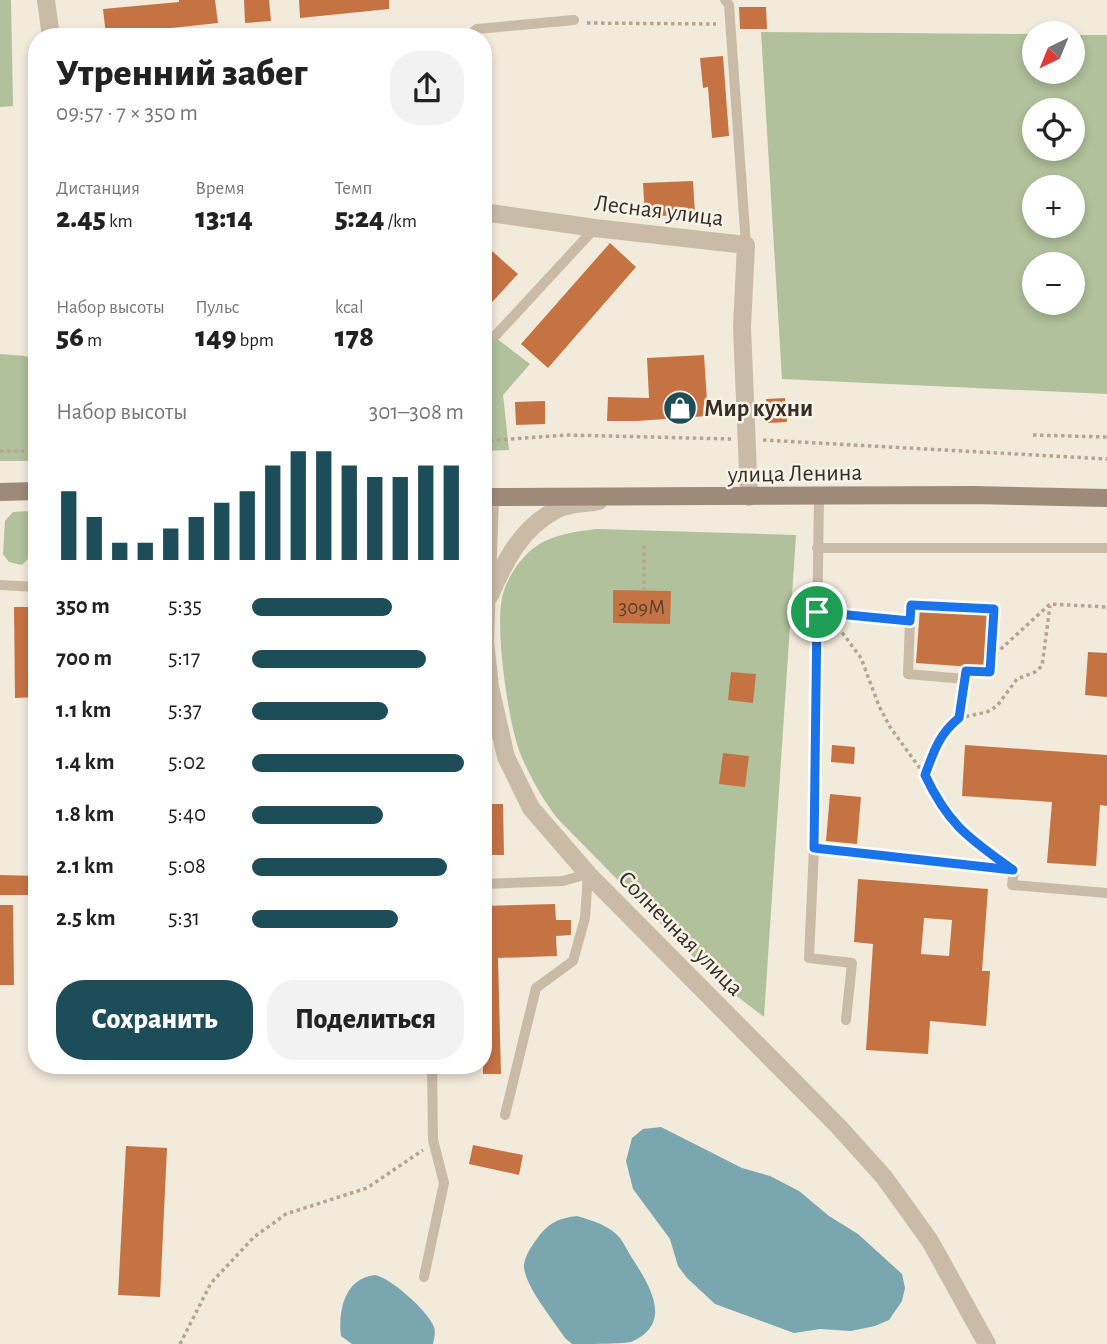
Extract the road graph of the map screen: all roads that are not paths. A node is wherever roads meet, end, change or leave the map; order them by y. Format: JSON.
{"nodes":[{"id":1,"x":46,"y":0,"type":"edge"},
{"id":2,"x":725,"y":0,"type":"edge"},
{"id":3,"x":575,"y":20,"type":"road end"},
{"id":4,"x":50,"y":28,"type":"edge"},
{"id":5,"x":488,"y":28,"type":"edge"},
{"id":6,"x":492,"y":213,"type":"edge"},
{"id":7,"x":595,"y":228,"type":"junction"},
{"id":8,"x":746,"y":245,"type":"junction"},
{"id":9,"x":496,"y":335,"type":"dead end"},
{"id":10,"x":28,"y":491,"type":"edge"},
{"id":11,"x":0,"y":492,"type":"edge"},
{"id":12,"x":492,"y":497,"type":"edge"},
{"id":13,"x":750,"y":497,"type":"junction"},
{"id":14,"x":819,"y":497,"type":"junction"},
{"id":15,"x":618,"y":498,"type":"junction"},
{"id":16,"x":1107,"y":498,"type":"edge"},
{"id":17,"x":817,"y":548,"type":"junction"},
{"id":18,"x":1107,"y":548,"type":"edge"},
{"id":19,"x":492,"y":584,"type":"edge"},
{"id":20,"x":0,"y":585,"type":"edge"},
{"id":21,"x":28,"y":587,"type":"edge"},
{"id":22,"x":817,"y":612,"type":"junction"},
{"id":23,"x":965,"y":679,"type":"road end"},
{"id":24,"x":492,"y":696,"type":"edge"},
{"id":25,"x":814,"y":848,"type":"junction"},
{"id":26,"x":588,"y":874,"type":"junction"},
{"id":27,"x":492,"y":884,"type":"edge"},
{"id":28,"x":1107,"y":893,"type":"edge"},
{"id":29,"x":846,"y":1020,"type":"dead end"},
{"id":30,"x":432,"y":1074,"type":"edge"},
{"id":31,"x":505,"y":1115,"type":"dead end"},
{"id":32,"x":424,"y":1277,"type":"dead end"},
{"id":33,"x":987,"y":1344,"type":"edge"}],
"edges":[{"from":1,"to":4,"type":"street"},
{"from":2,"to":8,"type":"lane"},
{"from":3,"to":5,"type":"lane"},
{"from":6,"to":7,"type":"street","name":"Лесная улица"},
{"from":7,"to":8,"type":"street","name":"Лесная улица"},
{"from":7,"to":9,"type":"lane"},
{"from":8,"to":13,"type":"street","name":"Лесная улица"},
{"from":10,"to":11,"type":"main road"},
{"from":12,"to":15,"type":"main road","name":"улица Ленина"},
{"from":13,"to":14,"type":"main road","name":"улица Ленина"},
{"from":13,"to":15,"type":"main road","name":"улица Ленина"},
{"from":14,"to":16,"type":"main road","name":"улица Ленина"},
{"from":14,"to":17,"type":"lane"},
{"from":15,"to":19,"type":"street"},
{"from":17,"to":18,"type":"lane"},
{"from":17,"to":22,"type":"lane"},
{"from":20,"to":21,"type":"lane"},
{"from":22,"to":23,"type":"lane"},
{"from":22,"to":25,"type":"lane"},
{"from":24,"to":26,"type":"street","name":"Солнечная улица"},
{"from":25,"to":28,"type":"lane"},
{"from":25,"to":29,"type":"lane"},
{"from":26,"to":27,"type":"lane"},
{"from":26,"to":31,"type":"lane"},
{"from":26,"to":33,"type":"street","name":"Солнечная улица"},
{"from":30,"to":32,"type":"lane"}]}
